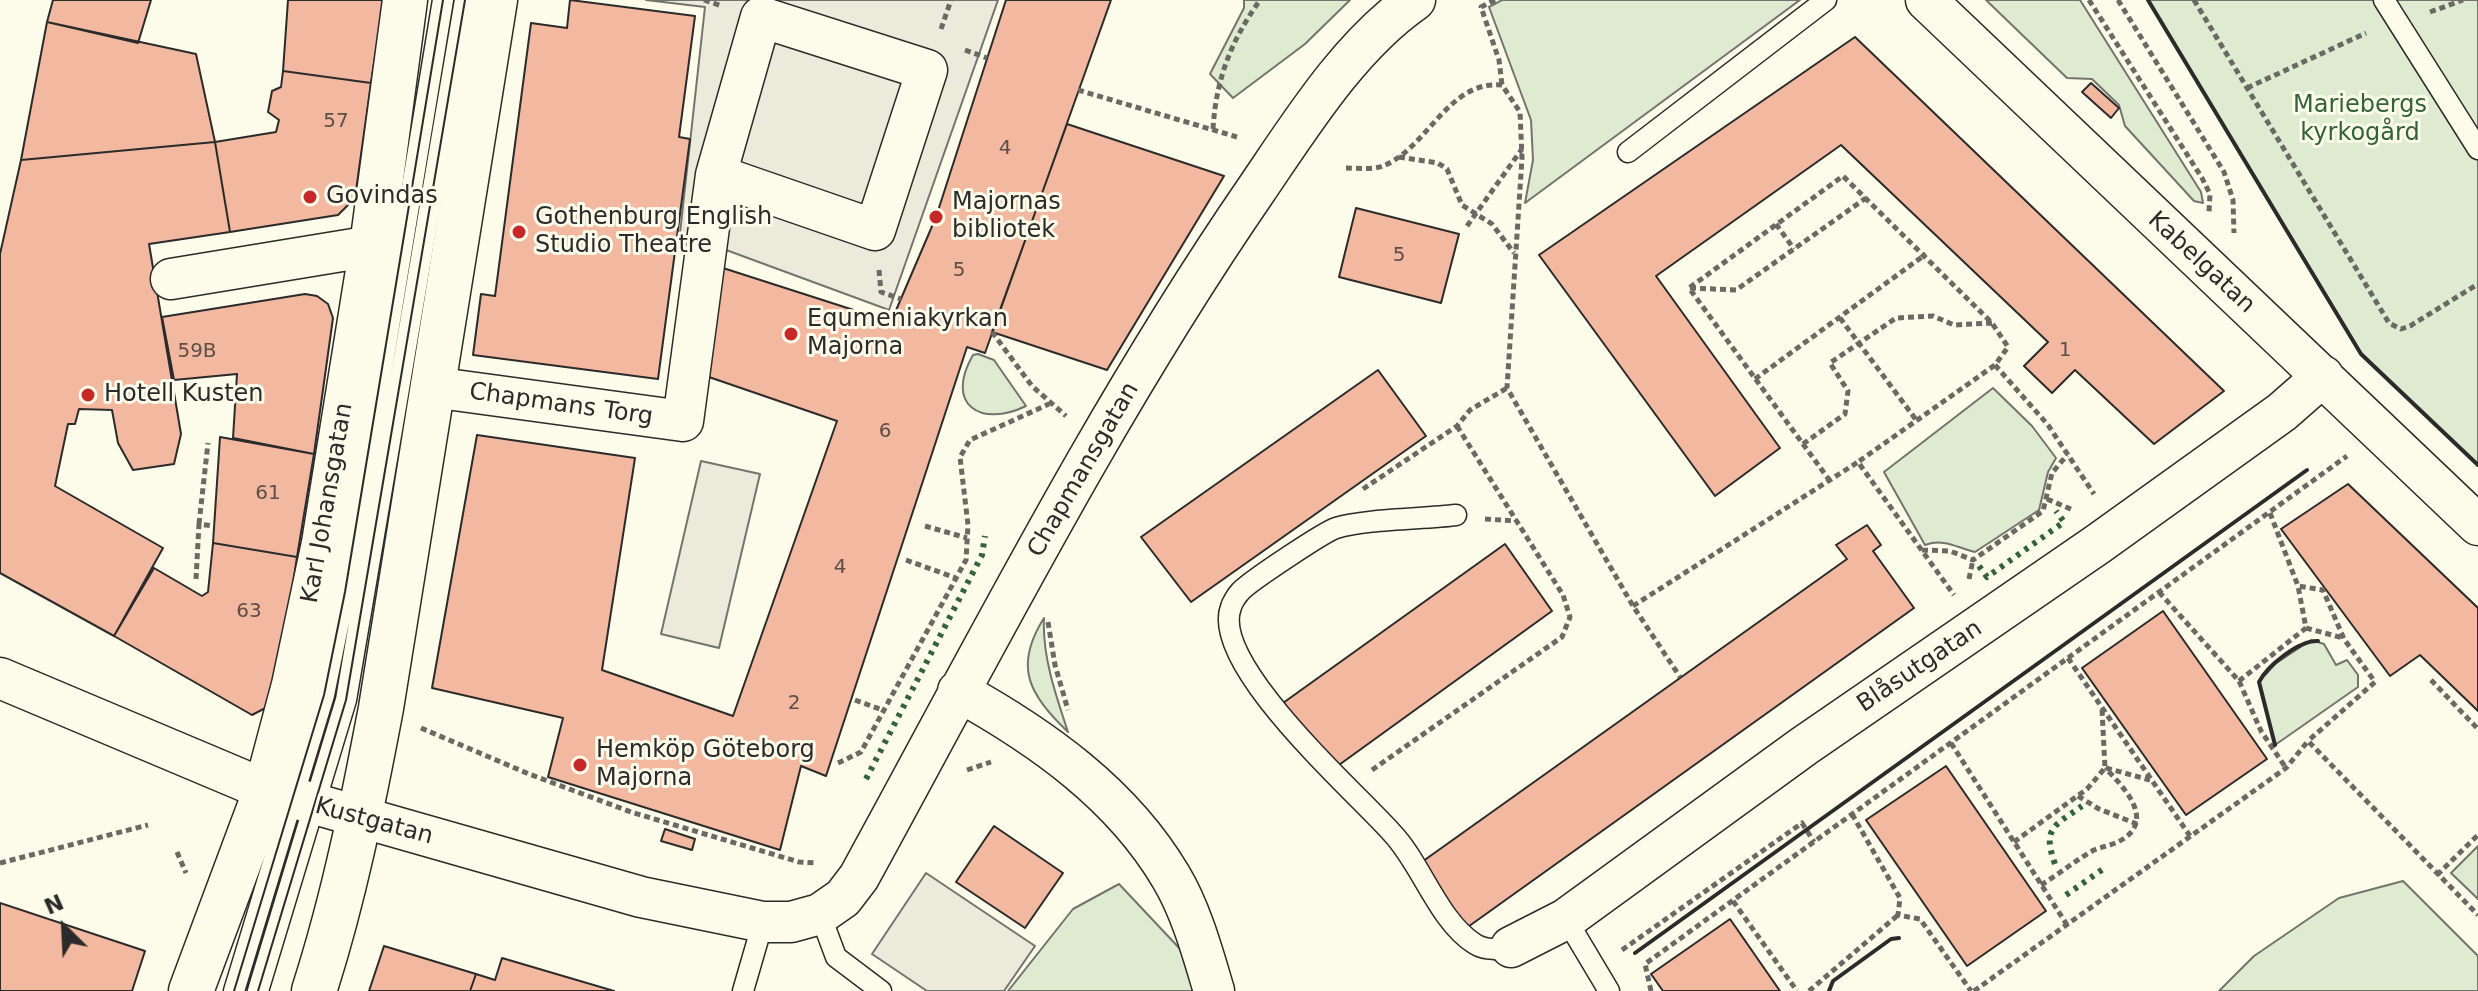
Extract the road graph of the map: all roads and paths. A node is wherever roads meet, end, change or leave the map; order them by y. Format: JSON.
{"nodes":[{"id":1,"x":405,"y":0,"type":"edge"},
{"id":2,"x":443,"y":0,"type":"edge"},
{"id":3,"x":465,"y":0,"type":"edge"},
{"id":4,"x":495,"y":0,"type":"edge"},
{"id":5,"x":1260,"y":0,"type":"edge"},
{"id":6,"x":1415,"y":0,"type":"edge"},
{"id":7,"x":1495,"y":0,"type":"edge"},
{"id":8,"x":1826,"y":0,"type":"edge"},
{"id":9,"x":1926,"y":0,"type":"edge"},
{"id":10,"x":2089,"y":0,"type":"edge"},
{"id":11,"x":2118,"y":0,"type":"edge"},
{"id":12,"x":2194,"y":0,"type":"edge"},
{"id":13,"x":2384,"y":0,"type":"edge"},
{"id":14,"x":2396,"y":19,"type":"junction"},
{"id":15,"x":1502,"y":85,"type":"junction"},
{"id":16,"x":2247,"y":88,"type":"junction"},
{"id":17,"x":1078,"y":90,"type":"dead end"},
{"id":18,"x":1213,"y":129,"type":"junction"},
{"id":19,"x":1237,"y":137,"type":"dead end"},
{"id":20,"x":1522,"y":149,"type":"junction"},
{"id":21,"x":2478,"y":149,"type":"edge"},
{"id":22,"x":1628,"y":152,"type":"dead end"},
{"id":23,"x":1398,"y":157,"type":"junction"},
{"id":24,"x":1346,"y":168,"type":"dead end"},
{"id":25,"x":716,"y":175,"type":"junction"},
{"id":26,"x":1866,"y":198,"type":"junction"},
{"id":27,"x":1474,"y":215,"type":"junction"},
{"id":28,"x":2208,"y":219,"type":"dead end"},
{"id":29,"x":1776,"y":224,"type":"junction"},
{"id":30,"x":1467,"y":226,"type":"dead end"},
{"id":31,"x":2233,"y":242,"type":"dead end"},
{"id":32,"x":372,"y":246,"type":"junction"},
{"id":33,"x":1794,"y":249,"type":"junction"},
{"id":34,"x":1926,"y":254,"type":"junction"},
{"id":35,"x":1516,"y":256,"type":"junction"},
{"id":36,"x":171,"y":279,"type":"dead end"},
{"id":37,"x":2478,"y":284,"type":"edge"},
{"id":38,"x":1689,"y":288,"type":"junction"},
{"id":39,"x":881,"y":292,"type":"dead end"},
{"id":40,"x":901,"y":299,"type":"dead end"},
{"id":41,"x":1840,"y":318,"type":"junction"},
{"id":42,"x":1992,"y":323,"type":"junction"},
{"id":43,"x":992,"y":332,"type":"dead end"},
{"id":44,"x":1858,"y":343,"type":"junction"},
{"id":45,"x":1995,"y":365,"type":"junction"},
{"id":46,"x":2323,"y":376,"type":"junction"},
{"id":47,"x":1755,"y":379,"type":"junction"},
{"id":48,"x":432,"y":387,"type":"junction"},
{"id":49,"x":1507,"y":388,"type":"junction"},
{"id":50,"x":1049,"y":404,"type":"junction"},
{"id":51,"x":1070,"y":419,"type":"dead end"},
{"id":52,"x":1917,"y":421,"type":"junction"},
{"id":53,"x":1457,"y":426,"type":"junction"},
{"id":54,"x":208,"y":443,"type":"dead end"},
{"id":55,"x":1803,"y":444,"type":"junction"},
{"id":56,"x":2351,"y":453,"type":"dead end"},
{"id":57,"x":2067,"y":455,"type":"junction"},
{"id":58,"x":1858,"y":462,"type":"junction"},
{"id":59,"x":1830,"y":481,"type":"junction"},
{"id":60,"x":2097,"y":498,"type":"dead end"},
{"id":61,"x":2270,"y":512,"type":"junction"},
{"id":62,"x":1456,"y":515,"type":"dead end"},
{"id":63,"x":199,"y":524,"type":"junction"},
{"id":64,"x":2478,"y":525,"type":"edge"},
{"id":65,"x":214,"y":526,"type":"dead end"},
{"id":66,"x":925,"y":526,"type":"dead end"},
{"id":67,"x":1335,"y":529,"type":"junction"},
{"id":68,"x":967,"y":538,"type":"junction"},
{"id":69,"x":1922,"y":550,"type":"junction"},
{"id":70,"x":906,"y":560,"type":"dead end"},
{"id":71,"x":956,"y":578,"type":"junction"},
{"id":72,"x":196,"y":579,"type":"dead end"},
{"id":73,"x":2298,"y":586,"type":"junction"},
{"id":74,"x":2159,"y":592,"type":"junction"},
{"id":75,"x":1633,"y":606,"type":"junction"},
{"id":76,"x":1963,"y":608,"type":"dead end"},
{"id":77,"x":1047,"y":610,"type":"dead end"},
{"id":78,"x":2306,"y":628,"type":"junction"},
{"id":79,"x":2344,"y":639,"type":"junction"},
{"id":80,"x":2068,"y":658,"type":"junction"},
{"id":81,"x":1680,"y":677,"type":"dead end"},
{"id":82,"x":0,"y":678,"type":"edge"},
{"id":83,"x":2431,"y":680,"type":"dead end"},
{"id":84,"x":2239,"y":681,"type":"junction"},
{"id":85,"x":958,"y":691,"type":"junction"},
{"id":86,"x":855,"y":700,"type":"dead end"},
{"id":87,"x":381,"y":708,"type":"junction"},
{"id":88,"x":2102,"y":708,"type":"junction"},
{"id":89,"x":885,"y":711,"type":"junction"},
{"id":90,"x":1072,"y":724,"type":"dead end"},
{"id":91,"x":2478,"y":729,"type":"edge"},
{"id":92,"x":2308,"y":741,"type":"junction"},
{"id":93,"x":1951,"y":743,"type":"junction"},
{"id":94,"x":1006,"y":760,"type":"dead end"},
{"id":95,"x":838,"y":763,"type":"dead end"},
{"id":96,"x":2105,"y":768,"type":"junction"},
{"id":97,"x":2286,"y":768,"type":"junction"},
{"id":98,"x":961,"y":774,"type":"dead end"},
{"id":99,"x":2153,"y":781,"type":"junction"},
{"id":100,"x":1345,"y":789,"type":"junction"},
{"id":101,"x":2078,"y":796,"type":"junction"},
{"id":102,"x":292,"y":799,"type":"junction"},
{"id":103,"x":1852,"y":814,"type":"junction"},
{"id":104,"x":360,"y":818,"type":"junction"},
{"id":105,"x":2137,"y":824,"type":"junction"},
{"id":106,"x":148,"y":825,"type":"dead end"},
{"id":107,"x":2478,"y":835,"type":"edge"},
{"id":108,"x":2190,"y":836,"type":"junction"},
{"id":109,"x":1814,"y":842,"type":"junction"},
{"id":110,"x":2014,"y":842,"type":"junction"},
{"id":111,"x":829,"y":857,"type":"dead end"},
{"id":112,"x":0,"y":863,"type":"edge"},
{"id":113,"x":2437,"y":875,"type":"junction"},
{"id":114,"x":2041,"y":885,"type":"junction"},
{"id":115,"x":1733,"y":901,"type":"junction"},
{"id":116,"x":820,"y":914,"type":"junction"},
{"id":117,"x":1898,"y":915,"type":"junction"},
{"id":118,"x":2478,"y":915,"type":"edge"},
{"id":119,"x":1566,"y":919,"type":"junction"},
{"id":120,"x":763,"y":922,"type":"junction"},
{"id":121,"x":2067,"y":925,"type":"junction"},
{"id":122,"x":1511,"y":947,"type":"joint"},
{"id":123,"x":1596,"y":968,"type":"junction"},
{"id":124,"x":191,"y":991,"type":"edge"},
{"id":125,"x":234,"y":991,"type":"edge"},
{"id":126,"x":258,"y":991,"type":"edge"},
{"id":127,"x":314,"y":991,"type":"edge"},
{"id":128,"x":743,"y":991,"type":"edge"},
{"id":129,"x":881,"y":991,"type":"edge"},
{"id":130,"x":1214,"y":991,"type":"edge"},
{"id":131,"x":1609,"y":991,"type":"edge"},
{"id":132,"x":1651,"y":991,"type":"edge"},
{"id":133,"x":1797,"y":991,"type":"edge"},
{"id":134,"x":1809,"y":991,"type":"edge"},
{"id":135,"x":1973,"y":991,"type":"edge"}],
"edges":[{"from":1,"to":32,"type":"street","name":"Karl Johansgatan"},
{"from":2,"to":102,"type":"lane"},
{"from":3,"to":102,"type":"lane"},
{"from":4,"to":48,"type":"street"},
{"from":5,"to":18,"type":"path"},
{"from":6,"to":85,"type":"street","name":"Chapmansgatan"},
{"from":7,"to":15,"type":"path"},
{"from":8,"to":22,"type":"lane"},
{"from":9,"to":46,"type":"street","name":"Kabelgatan"},
{"from":10,"to":28,"type":"path"},
{"from":11,"to":31,"type":"path"},
{"from":12,"to":16,"type":"path"},
{"from":13,"to":14,"type":"lane"},
{"from":14,"to":16,"type":"path"},
{"from":14,"to":21,"type":"lane"},
{"from":15,"to":20,"type":"path"},
{"from":15,"to":23,"type":"path"},
{"from":16,"to":37,"type":"path"},
{"from":17,"to":18,"type":"path"},
{"from":18,"to":19,"type":"path"},
{"from":20,"to":27,"type":"path"},
{"from":20,"to":35,"type":"path"},
{"from":23,"to":24,"type":"path"},
{"from":23,"to":27,"type":"path"},
{"from":25,"to":25,"type":"street","name":"Chapmans Torg"},
{"from":25,"to":48,"type":"street","name":"Chapmans Torg"},
{"from":26,"to":29,"type":"path"},
{"from":26,"to":33,"type":"path"},
{"from":26,"to":34,"type":"path"},
{"from":27,"to":30,"type":"path"},
{"from":27,"to":35,"type":"path"},
{"from":29,"to":33,"type":"path"},
{"from":29,"to":38,"type":"path"},
{"from":32,"to":36,"type":"street"},
{"from":32,"to":102,"type":"street","name":"Karl Johansgatan"},
{"from":33,"to":38,"type":"path"},
{"from":34,"to":41,"type":"path"},
{"from":34,"to":42,"type":"path"},
{"from":35,"to":49,"type":"path"},
{"from":38,"to":47,"type":"path"},
{"from":39,"to":40,"type":"path"},
{"from":41,"to":44,"type":"path"},
{"from":41,"to":47,"type":"path"},
{"from":42,"to":44,"type":"path"},
{"from":42,"to":45,"type":"path"},
{"from":43,"to":50,"type":"path"},
{"from":44,"to":52,"type":"path"},
{"from":44,"to":55,"type":"path"},
{"from":45,"to":52,"type":"path"},
{"from":45,"to":57,"type":"path"},
{"from":46,"to":64,"type":"street","name":"Kabelgatan"},
{"from":46,"to":119,"type":"street","name":"Blåsutgatan"},
{"from":47,"to":55,"type":"path"},
{"from":48,"to":87,"type":"street"},
{"from":49,"to":53,"type":"path"},
{"from":49,"to":75,"type":"path"},
{"from":50,"to":51,"type":"path"},
{"from":50,"to":68,"type":"path"},
{"from":52,"to":58,"type":"path"},
{"from":53,"to":67,"type":"path"},
{"from":53,"to":100,"type":"path"},
{"from":54,"to":63,"type":"path"},
{"from":55,"to":59,"type":"path"},
{"from":56,"to":61,"type":"path"},
{"from":57,"to":60,"type":"path"},
{"from":57,"to":69,"type":"path"},
{"from":58,"to":59,"type":"path"},
{"from":58,"to":69,"type":"path"},
{"from":59,"to":75,"type":"path"},
{"from":61,"to":73,"type":"path"},
{"from":61,"to":74,"type":"path"},
{"from":62,"to":67,"type":"lane"},
{"from":63,"to":65,"type":"path"},
{"from":63,"to":72,"type":"path"},
{"from":66,"to":68,"type":"path"},
{"from":67,"to":100,"type":"lane"},
{"from":68,"to":71,"type":"path"},
{"from":69,"to":76,"type":"path"},
{"from":70,"to":71,"type":"path"},
{"from":71,"to":89,"type":"path"},
{"from":73,"to":78,"type":"path"},
{"from":73,"to":79,"type":"path"},
{"from":74,"to":80,"type":"path"},
{"from":74,"to":84,"type":"path"},
{"from":75,"to":81,"type":"path"},
{"from":77,"to":90,"type":"path"},
{"from":78,"to":79,"type":"path"},
{"from":78,"to":84,"type":"path"},
{"from":79,"to":92,"type":"path"},
{"from":80,"to":88,"type":"path"},
{"from":80,"to":93,"type":"path"},
{"from":82,"to":102,"type":"street","name":"Kustgatan"},
{"from":83,"to":91,"type":"path"},
{"from":84,"to":97,"type":"path"},
{"from":85,"to":116,"type":"street","name":"Chapmansgatan"},
{"from":85,"to":130,"type":"street"},
{"from":86,"to":89,"type":"path"},
{"from":87,"to":104,"type":"street"},
{"from":87,"to":111,"type":"path"},
{"from":88,"to":96,"type":"path"},
{"from":88,"to":99,"type":"path"},
{"from":89,"to":95,"type":"path"},
{"from":92,"to":97,"type":"path"},
{"from":92,"to":113,"type":"path"},
{"from":93,"to":103,"type":"path"},
{"from":93,"to":110,"type":"path"},
{"from":94,"to":98,"type":"path"},
{"from":96,"to":99,"type":"path"},
{"from":96,"to":101,"type":"path"},
{"from":96,"to":105,"type":"path"},
{"from":97,"to":108,"type":"path"},
{"from":99,"to":108,"type":"path"},
{"from":100,"to":122,"type":"lane"},
{"from":101,"to":105,"type":"path"},
{"from":101,"to":110,"type":"path"},
{"from":102,"to":104,"type":"street","name":"Kustgatan"},
{"from":102,"to":124,"type":"street","name":"Karl Johansgatan"},
{"from":102,"to":125,"type":"lane"},
{"from":102,"to":126,"type":"lane"},
{"from":103,"to":109,"type":"path"},
{"from":103,"to":117,"type":"path"},
{"from":104,"to":120,"type":"street","name":"Kustgatan"},
{"from":104,"to":127,"type":"street"},
{"from":105,"to":114,"type":"path"},
{"from":106,"to":112,"type":"path"},
{"from":107,"to":113,"type":"path"},
{"from":108,"to":121,"type":"path"},
{"from":109,"to":115,"type":"path"},
{"from":109,"to":123,"type":"path"},
{"from":110,"to":114,"type":"path"},
{"from":113,"to":118,"type":"path"},
{"from":114,"to":121,"type":"path"},
{"from":115,"to":132,"type":"path"},
{"from":115,"to":133,"type":"path"},
{"from":116,"to":120,"type":"street","name":"Chapmansgatan"},
{"from":116,"to":129,"type":"lane"},
{"from":117,"to":134,"type":"path"},
{"from":117,"to":135,"type":"path"},
{"from":119,"to":122,"type":"street","name":"Blåsutgatan"},
{"from":119,"to":123,"type":"lane"},
{"from":120,"to":128,"type":"lane"},
{"from":121,"to":135,"type":"path"},
{"from":123,"to":131,"type":"lane"}]}
